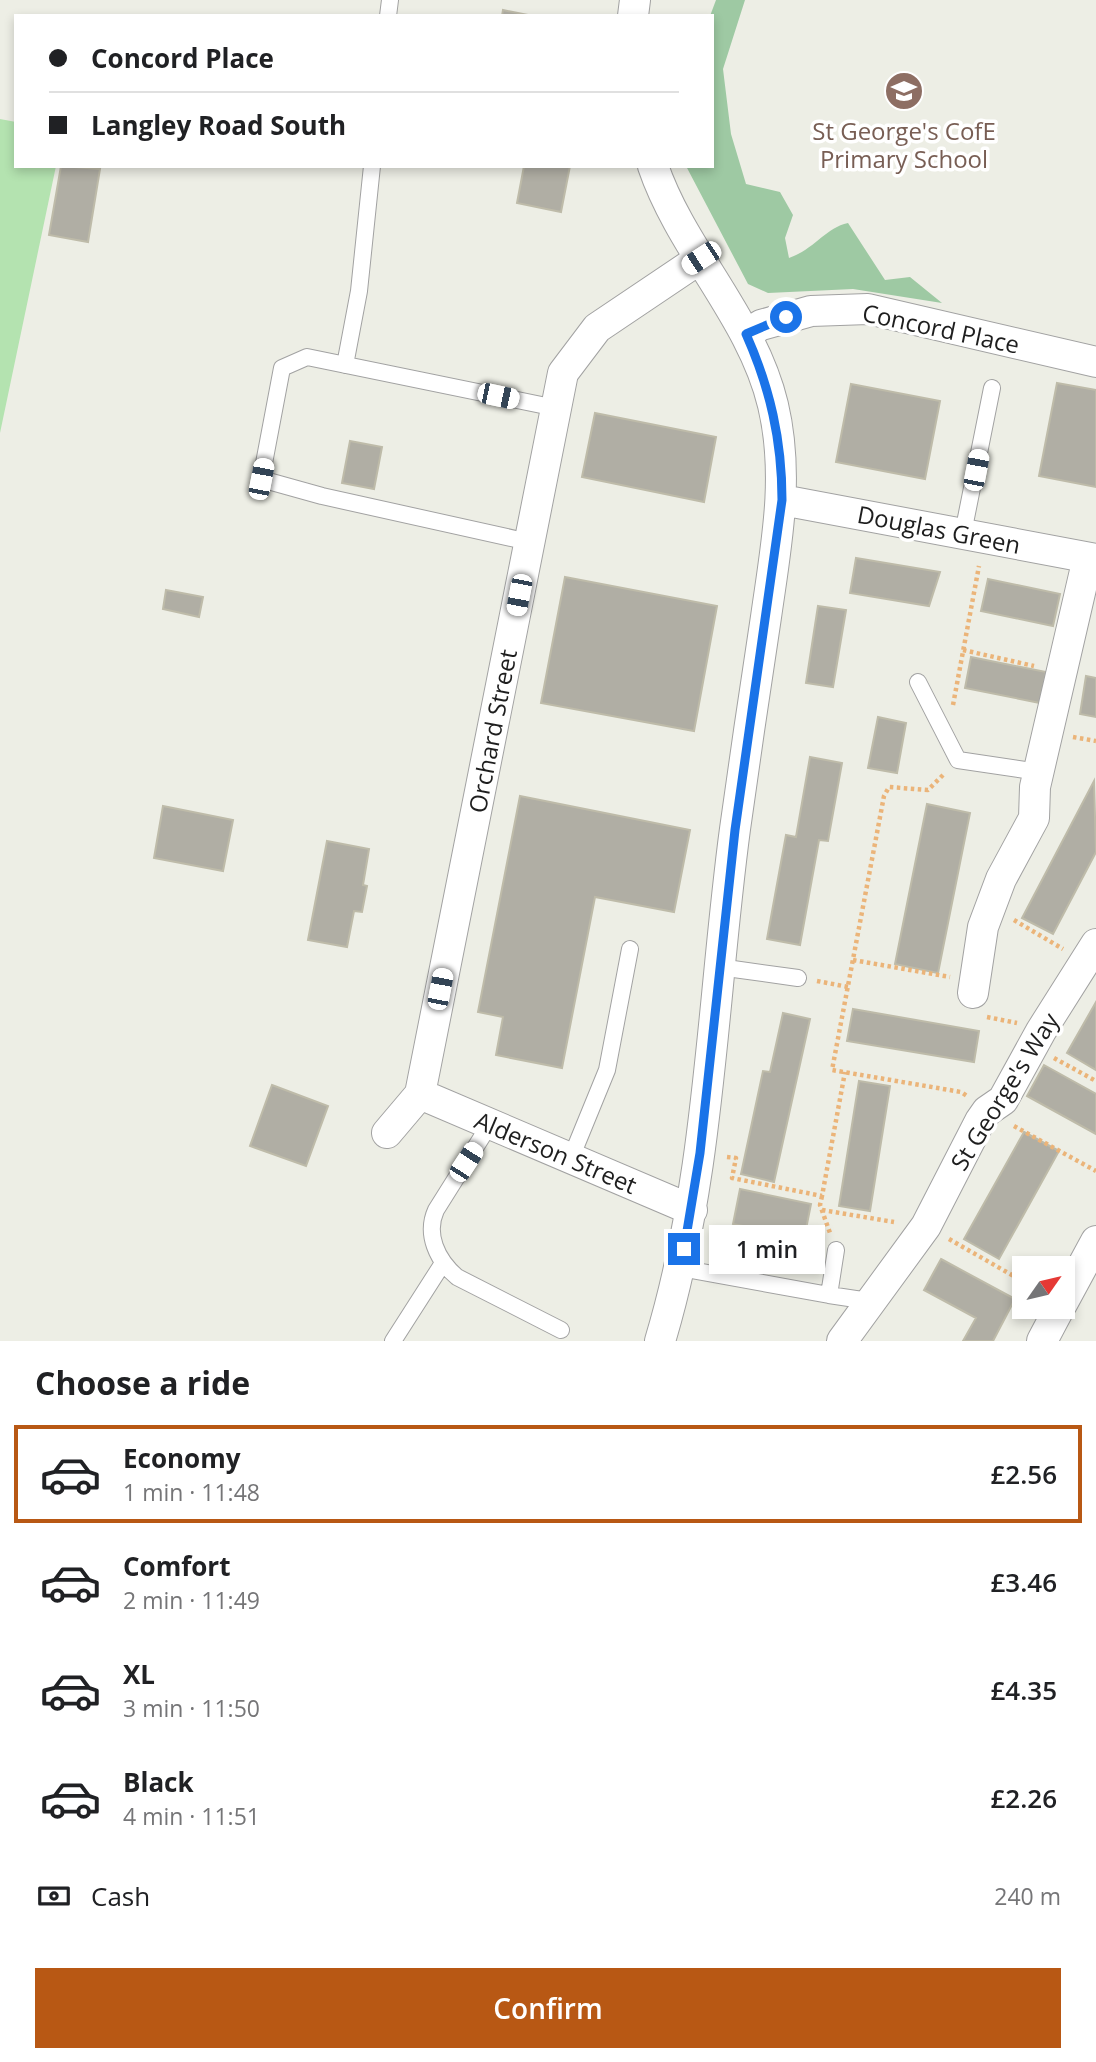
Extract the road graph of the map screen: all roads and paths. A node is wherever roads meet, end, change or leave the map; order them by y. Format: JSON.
{"nodes":[{"id":1,"x":372,"y":168,"type":"edge"},
{"id":2,"x":654,"y":168,"type":"edge"},
{"id":3,"x":701,"y":258,"type":"junction"},
{"id":4,"x":746,"y":334,"type":"junction"},
{"id":5,"x":1096,"y":362,"type":"edge"},
{"id":6,"x":345,"y":365,"type":"junction"},
{"id":7,"x":992,"y":388,"type":"dead end"},
{"id":8,"x":556,"y":408,"type":"junction"},
{"id":9,"x":782,"y":500,"type":"junction"},
{"id":10,"x":974,"y":535,"type":"junction"},
{"id":11,"x":529,"y":542,"type":"junction"},
{"id":12,"x":1092,"y":558,"type":"edge"},
{"id":13,"x":964,"y":650,"type":"junction"},
{"id":14,"x":1062,"y":672,"type":"junction"},
{"id":15,"x":918,"y":682,"type":"dead end"},
{"id":16,"x":938,"y":721,"type":"junction"},
{"id":17,"x":958,"y":760,"type":"junction"},
{"id":18,"x":1039,"y":772,"type":"junction"},
{"id":19,"x":991,"y":906,"type":"junction"},
{"id":20,"x":630,"y":949,"type":"dead end"},
{"id":21,"x":1091,"y":953,"type":"edge"},
{"id":22,"x":853,"y":960,"type":"junction"},
{"id":23,"x":719,"y":967,"type":"junction"},
{"id":24,"x":798,"y":978,"type":"joint"},
{"id":25,"x":848,"y":987,"type":"junction"},
{"id":26,"x":974,"y":987,"type":"junction"},
{"id":27,"x":1036,"y":1038,"type":"junction"},
{"id":28,"x":845,"y":1072,"type":"junction"},
{"id":29,"x":1096,"y":1081,"type":"edge"},
{"id":30,"x":420,"y":1094,"type":"junction"},
{"id":31,"x":990,"y":1109,"type":"junction"},
{"id":32,"x":490,"y":1124,"type":"junction"},
{"id":33,"x":387,"y":1133,"type":"dead end"},
{"id":34,"x":700,"y":1153,"type":"junction"},
{"id":35,"x":571,"y":1158,"type":"junction"},
{"id":36,"x":1096,"y":1171,"type":"edge"},
{"id":37,"x":822,"y":1196,"type":"junction"},
{"id":38,"x":692,"y":1210,"type":"junction"},
{"id":39,"x":822,"y":1210,"type":"junction"},
{"id":40,"x":926,"y":1226,"type":"junction"},
{"id":41,"x":1096,"y":1241,"type":"edge"},
{"id":42,"x":836,"y":1251,"type":"joint"},
{"id":43,"x":443,"y":1263,"type":"junction"},
{"id":44,"x":680,"y":1268,"type":"junction"},
{"id":45,"x":1012,"y":1275,"type":"edge"},
{"id":46,"x":1075,"y":1280,"type":"edge"},
{"id":47,"x":829,"y":1295,"type":"junction"},
{"id":48,"x":869,"y":1301,"type":"junction"},
{"id":49,"x":1053,"y":1320,"type":"edge"},
{"id":50,"x":561,"y":1330,"type":"dead end"},
{"id":51,"x":393,"y":1341,"type":"edge"},
{"id":52,"x":660,"y":1341,"type":"edge"},
{"id":53,"x":842,"y":1341,"type":"edge"},
{"id":54,"x":1042,"y":1341,"type":"edge"}],
"edges":[{"from":1,"to":6,"type":"lane"},
{"from":2,"to":3,"type":"street"},
{"from":3,"to":4,"type":"street"},
{"from":3,"to":8,"type":"street","name":"Orchard Street"},
{"from":4,"to":5,"type":"street","name":"Concord Place"},
{"from":4,"to":9,"type":"street"},
{"from":6,"to":8,"type":"lane"},
{"from":6,"to":11,"type":"lane"},
{"from":7,"to":10,"type":"lane"},
{"from":8,"to":11,"type":"street","name":"Orchard Street"},
{"from":9,"to":10,"type":"street","name":"Douglas Green"},
{"from":9,"to":23,"type":"street"},
{"from":10,"to":12,"type":"street","name":"Douglas Green"},
{"from":10,"to":13,"type":"path"},
{"from":11,"to":30,"type":"street","name":"Orchard Street"},
{"from":12,"to":14,"type":"street"},
{"from":13,"to":14,"type":"path"},
{"from":13,"to":16,"type":"path"},
{"from":14,"to":18,"type":"street"},
{"from":15,"to":16,"type":"lane"},
{"from":16,"to":17,"type":"lane"},
{"from":17,"to":18,"type":"lane"},
{"from":17,"to":22,"type":"path"},
{"from":18,"to":19,"type":"street"},
{"from":19,"to":21,"type":"path"},
{"from":19,"to":26,"type":"street"},
{"from":20,"to":35,"type":"lane"},
{"from":21,"to":27,"type":"street","name":"St George's Way"},
{"from":22,"to":25,"type":"path"},
{"from":22,"to":26,"type":"path"},
{"from":23,"to":24,"type":"lane"},
{"from":23,"to":34,"type":"street"},
{"from":24,"to":25,"type":"path"},
{"from":25,"to":28,"type":"path"},
{"from":26,"to":27,"type":"path"},
{"from":27,"to":29,"type":"path"},
{"from":27,"to":31,"type":"street","name":"St George's Way"},
{"from":28,"to":31,"type":"path"},
{"from":28,"to":37,"type":"path"},
{"from":30,"to":32,"type":"street","name":"Alderson Street"},
{"from":30,"to":33,"type":"street","name":"Orchard Street"},
{"from":31,"to":36,"type":"path"},
{"from":31,"to":40,"type":"street","name":"St George's Way"},
{"from":32,"to":35,"type":"street","name":"Alderson Street"},
{"from":32,"to":43,"type":"lane"},
{"from":34,"to":37,"type":"path"},
{"from":34,"to":38,"type":"street"},
{"from":35,"to":38,"type":"street","name":"Alderson Street"},
{"from":37,"to":39,"type":"path"},
{"from":38,"to":44,"type":"street"},
{"from":39,"to":40,"type":"path"},
{"from":39,"to":42,"type":"path"},
{"from":40,"to":45,"type":"path"},
{"from":40,"to":48,"type":"street","name":"St George's Way"},
{"from":41,"to":46,"type":"street"},
{"from":42,"to":47,"type":"lane"},
{"from":43,"to":50,"type":"lane"},
{"from":43,"to":51,"type":"lane"},
{"from":44,"to":47,"type":"lane"},
{"from":44,"to":52,"type":"street"},
{"from":47,"to":48,"type":"lane"},
{"from":48,"to":53,"type":"street","name":"St George's Way"},
{"from":49,"to":54,"type":"street"}]}
